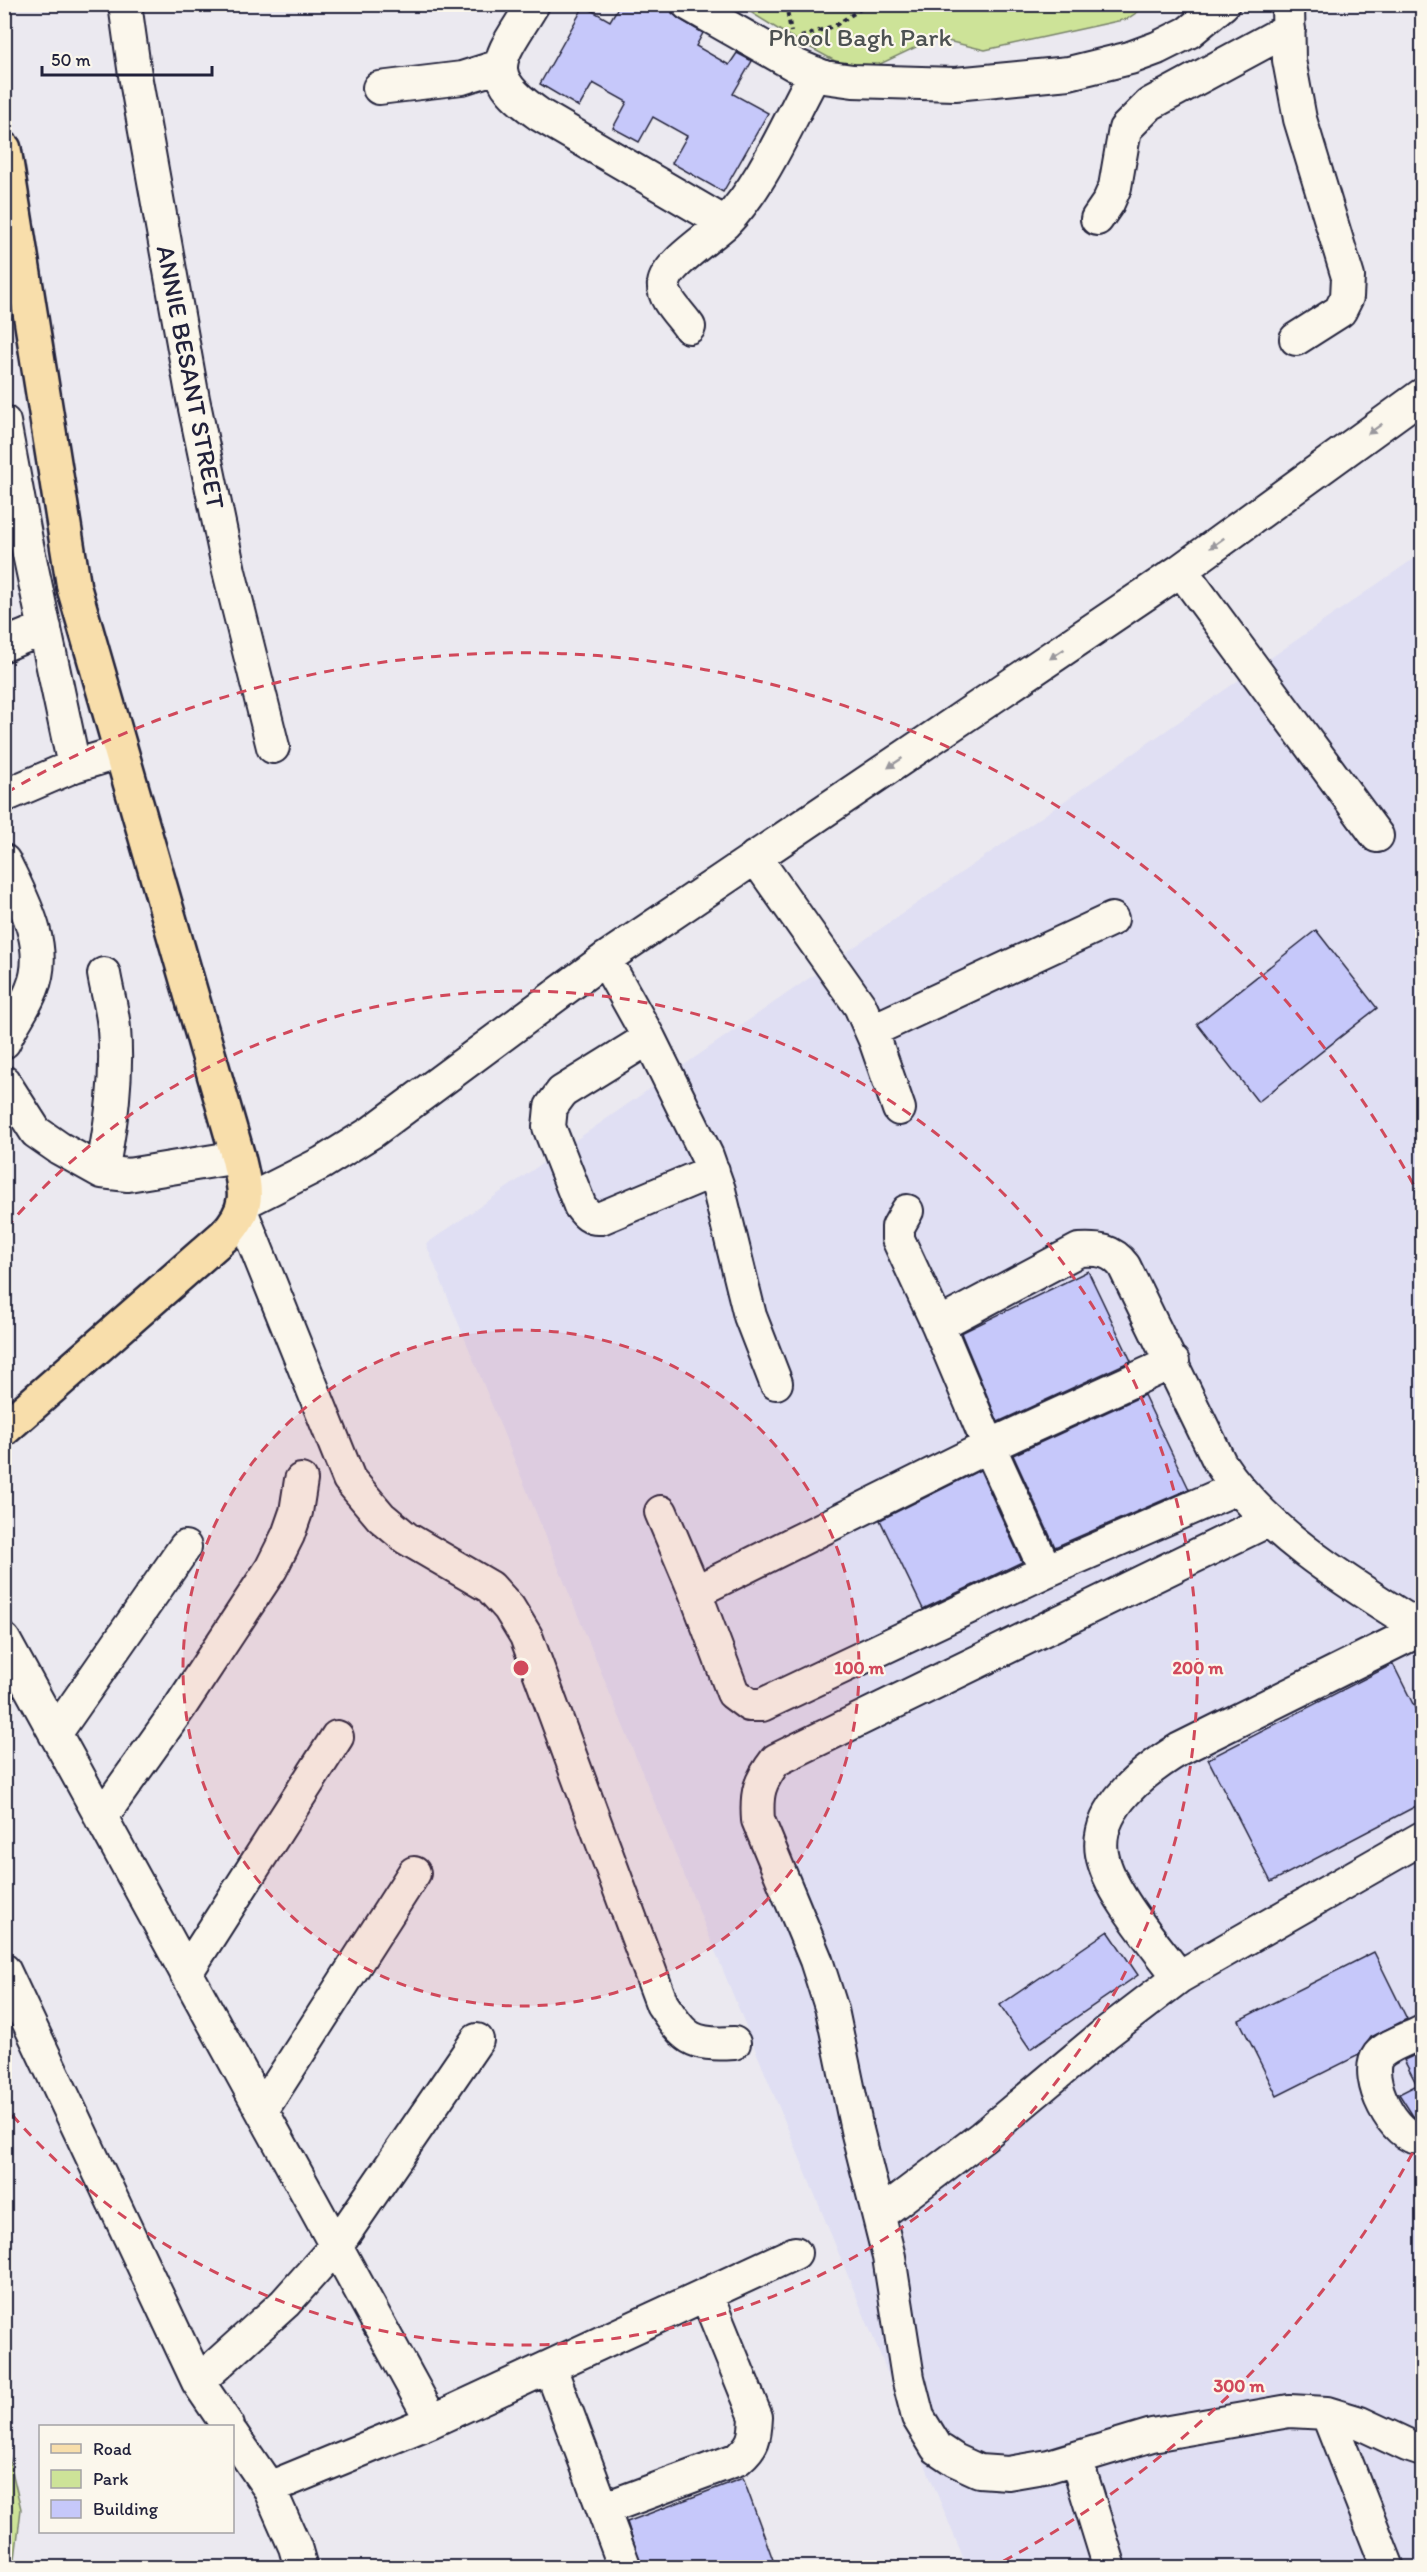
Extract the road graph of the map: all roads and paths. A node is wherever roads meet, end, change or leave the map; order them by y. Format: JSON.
{"nodes":[{"id":1,"x":125,"y":4,"type":"edge"},
{"id":2,"x":533,"y":4,"type":"edge"},
{"id":3,"x":688,"y":4,"type":"edge"},
{"id":4,"x":868,"y":4,"type":"edge"},
{"id":5,"x":1223,"y":4,"type":"edge"},
{"id":6,"x":1288,"y":17,"type":"edge"},
{"id":7,"x":791,"y":38,"type":"dead end"},
{"id":8,"x":500,"y":66,"type":"junction"},
{"id":9,"x":814,"y":73,"type":"junction"},
{"id":10,"x":379,"y":88,"type":"dead end"},
{"id":11,"x":6,"y":164,"type":"edge"},
{"id":12,"x":1098,"y":219,"type":"dead end"},
{"id":13,"x":725,"y":223,"type":"junction"},
{"id":14,"x":12,"y":249,"type":"edge"},
{"id":15,"x":690,"y":327,"type":"dead end"},
{"id":16,"x":1296,"y":339,"type":"dead end"},
{"id":17,"x":1422,"y":395,"type":"edge"},
{"id":18,"x":4,"y":422,"type":"edge"},
{"id":19,"x":1181,"y":570,"type":"junction"},
{"id":20,"x":45,"y":628,"type":"junction"},
{"id":21,"x":4,"y":645,"type":"edge"},
{"id":22,"x":273,"y":747,"type":"dead end"},
{"id":23,"x":121,"y":752,"type":"junction"},
{"id":24,"x":74,"y":766,"type":"junction"},
{"id":25,"x":4,"y":796,"type":"edge"},
{"id":26,"x":1377,"y":836,"type":"dead end"},
{"id":27,"x":755,"y":857,"type":"junction"},
{"id":28,"x":4,"y":861,"type":"edge"},
{"id":29,"x":1112,"y":919,"type":"dead end"},
{"id":30,"x":605,"y":959,"type":"junction"},
{"id":31,"x":104,"y":974,"type":"dead end"},
{"id":32,"x":871,"y":1031,"type":"junction"},
{"id":33,"x":649,"y":1038,"type":"junction"},
{"id":34,"x":4,"y":1042,"type":"edge"},
{"id":35,"x":4,"y":1082,"type":"edge"},
{"id":36,"x":899,"y":1109,"type":"dead end"},
{"id":37,"x":238,"y":1157,"type":"junction"},
{"id":38,"x":713,"y":1171,"type":"junction"},
{"id":39,"x":102,"y":1172,"type":"junction"},
{"id":40,"x":244,"y":1207,"type":"junction"},
{"id":41,"x":907,"y":1211,"type":"dead end"},
{"id":42,"x":938,"y":1325,"type":"junction"},
{"id":43,"x":1173,"y":1362,"type":"junction"},
{"id":44,"x":776,"y":1383,"type":"dead end"},
{"id":45,"x":4,"y":1429,"type":"edge"},
{"id":46,"x":989,"y":1446,"type":"junction"},
{"id":47,"x":302,"y":1480,"type":"dead end"},
{"id":48,"x":1237,"y":1488,"type":"junction"},
{"id":49,"x":661,"y":1512,"type":"dead end"},
{"id":50,"x":1269,"y":1520,"type":"junction"},
{"id":51,"x":184,"y":1547,"type":"dead end"},
{"id":52,"x":1047,"y":1571,"type":"junction"},
{"id":53,"x":694,"y":1592,"type":"junction"},
{"id":54,"x":1422,"y":1629,"type":"edge"},
{"id":55,"x":4,"y":1640,"type":"edge"},
{"id":56,"x":55,"y":1734,"type":"junction"},
{"id":57,"x":337,"y":1737,"type":"dead end"},
{"id":58,"x":101,"y":1818,"type":"junction"},
{"id":59,"x":1422,"y":1838,"type":"edge"},
{"id":60,"x":414,"y":1874,"type":"dead end"},
{"id":61,"x":4,"y":1970,"type":"edge"},
{"id":62,"x":186,"y":1973,"type":"junction"},
{"id":63,"x":1179,"y":1977,"type":"junction"},
{"id":64,"x":1422,"y":2032,"type":"edge"},
{"id":65,"x":477,"y":2040,"type":"dead end"},
{"id":66,"x":734,"y":2043,"type":"dead end"},
{"id":67,"x":262,"y":2110,"type":"junction"},
{"id":68,"x":1422,"y":2139,"type":"edge"},
{"id":69,"x":879,"y":2215,"type":"junction"},
{"id":70,"x":336,"y":2246,"type":"junction"},
{"id":71,"x":795,"y":2253,"type":"dead end"},
{"id":72,"x":706,"y":2294,"type":"junction"},
{"id":73,"x":550,"y":2367,"type":"junction"},
{"id":74,"x":198,"y":2382,"type":"junction"},
{"id":75,"x":1327,"y":2413,"type":"junction"},
{"id":76,"x":432,"y":2421,"type":"junction"},
{"id":77,"x":227,"y":2425,"type":"edge"},
{"id":78,"x":234,"y":2437,"type":"edge"},
{"id":79,"x":1422,"y":2450,"type":"edge"},
{"id":80,"x":1076,"y":2458,"type":"junction"},
{"id":81,"x":269,"y":2488,"type":"junction"},
{"id":82,"x":603,"y":2509,"type":"junction"},
{"id":83,"x":302,"y":2568,"type":"edge"},
{"id":84,"x":625,"y":2568,"type":"edge"},
{"id":85,"x":1110,"y":2568,"type":"edge"},
{"id":86,"x":1388,"y":2568,"type":"edge"}],
"edges":[{"from":1,"to":22,"type":"street","name":"ANNIE BESANT STREET"},
{"from":2,"to":8,"type":"street"},
{"from":3,"to":9,"type":"street"},
{"from":4,"to":7,"type":"path"},
{"from":5,"to":9,"type":"street"},
{"from":6,"to":12,"type":"street"},
{"from":6,"to":16,"type":"street"},
{"from":8,"to":10,"type":"street"},
{"from":8,"to":13,"type":"street"},
{"from":9,"to":13,"type":"street"},
{"from":11,"to":14,"type":"main road"},
{"from":13,"to":15,"type":"street"},
{"from":14,"to":23,"type":"main road"},
{"from":17,"to":19,"type":"street","one_way":true},
{"from":18,"to":20,"type":"street"},
{"from":19,"to":26,"type":"street"},
{"from":19,"to":27,"type":"street","one_way":true},
{"from":20,"to":21,"type":"street"},
{"from":20,"to":24,"type":"street"},
{"from":23,"to":24,"type":"street"},
{"from":23,"to":37,"type":"main road"},
{"from":24,"to":25,"type":"street"},
{"from":27,"to":30,"type":"street"},
{"from":27,"to":32,"type":"street"},
{"from":28,"to":34,"type":"street"},
{"from":29,"to":32,"type":"street"},
{"from":30,"to":33,"type":"street"},
{"from":30,"to":40,"type":"street"},
{"from":31,"to":39,"type":"street"},
{"from":32,"to":36,"type":"street"},
{"from":33,"to":38,"type":"street"},
{"from":33,"to":38,"type":"street"},
{"from":35,"to":39,"type":"street"},
{"from":37,"to":39,"type":"street"},
{"from":37,"to":40,"type":"main road"},
{"from":38,"to":44,"type":"street"},
{"from":40,"to":45,"type":"main road"},
{"from":40,"to":66,"type":"street"},
{"from":41,"to":42,"type":"street"},
{"from":42,"to":43,"type":"street"},
{"from":42,"to":46,"type":"street"},
{"from":43,"to":46,"type":"street"},
{"from":43,"to":48,"type":"street"},
{"from":46,"to":52,"type":"street"},
{"from":46,"to":53,"type":"street"},
{"from":47,"to":58,"type":"street"},
{"from":48,"to":50,"type":"street"},
{"from":48,"to":52,"type":"street"},
{"from":49,"to":53,"type":"street"},
{"from":50,"to":54,"type":"street"},
{"from":50,"to":69,"type":"street"},
{"from":51,"to":56,"type":"street"},
{"from":52,"to":53,"type":"street"},
{"from":54,"to":63,"type":"street"},
{"from":55,"to":56,"type":"street"},
{"from":56,"to":58,"type":"street"},
{"from":57,"to":62,"type":"street"},
{"from":58,"to":62,"type":"street"},
{"from":59,"to":63,"type":"street"},
{"from":60,"to":67,"type":"street"},
{"from":61,"to":74,"type":"street"},
{"from":62,"to":67,"type":"street"},
{"from":63,"to":69,"type":"street"},
{"from":64,"to":68,"type":"street"},
{"from":65,"to":70,"type":"street"},
{"from":67,"to":70,"type":"street"},
{"from":69,"to":80,"type":"street"},
{"from":70,"to":74,"type":"street"},
{"from":70,"to":76,"type":"street"},
{"from":71,"to":72,"type":"street"},
{"from":72,"to":73,"type":"street"},
{"from":72,"to":82,"type":"street"},
{"from":73,"to":76,"type":"street"},
{"from":73,"to":82,"type":"street"},
{"from":74,"to":77,"type":"street"},
{"from":75,"to":79,"type":"street"},
{"from":75,"to":80,"type":"street"},
{"from":75,"to":86,"type":"street"},
{"from":76,"to":81,"type":"street"},
{"from":78,"to":81,"type":"street"},
{"from":80,"to":85,"type":"street"},
{"from":81,"to":83,"type":"street"},
{"from":82,"to":84,"type":"street"}]}
